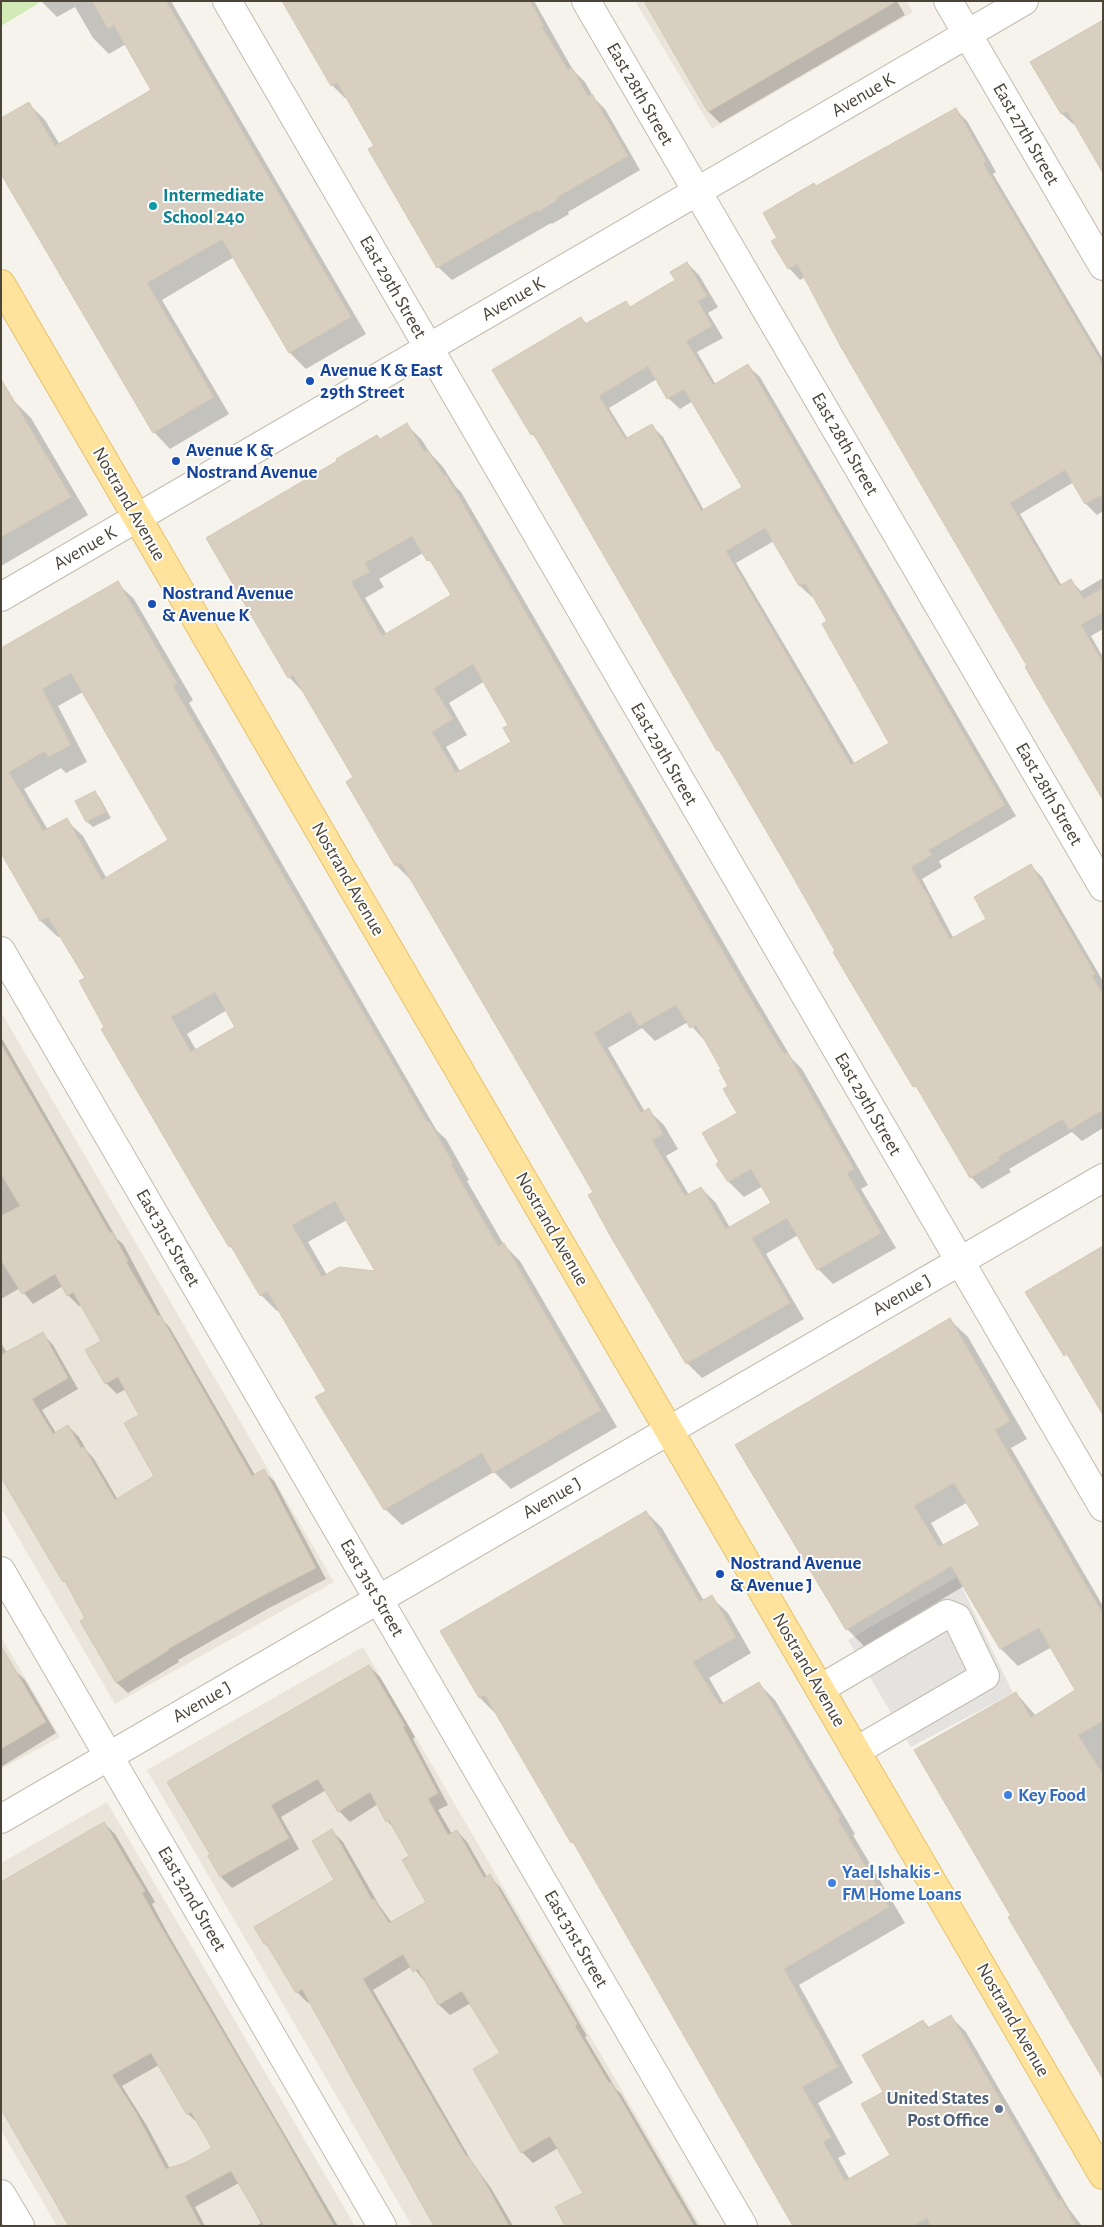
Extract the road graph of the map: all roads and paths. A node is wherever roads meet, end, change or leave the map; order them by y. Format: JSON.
{"nodes":[{"id":1,"x":227,"y":1,"type":"edge"},
{"id":2,"x":586,"y":1,"type":"edge"},
{"id":3,"x":948,"y":1,"type":"edge"},
{"id":4,"x":1024,"y":1,"type":"edge"},
{"id":5,"x":968,"y":34,"type":"junction"},
{"id":6,"x":697,"y":192,"type":"junction"},
{"id":7,"x":1103,"y":266,"type":"edge"},
{"id":8,"x":1,"y":284,"type":"edge"},
{"id":9,"x":428,"y":348,"type":"junction"},
{"id":10,"x":137,"y":518,"type":"junction"},
{"id":11,"x":1,"y":597,"type":"edge"},
{"id":12,"x":1103,"y":887,"type":"edge"},
{"id":13,"x":1,"y":952,"type":"edge"},
{"id":14,"x":1103,"y":1178,"type":"edge"},
{"id":15,"x":960,"y":1261,"type":"junction"},
{"id":16,"x":669,"y":1430,"type":"junction"},
{"id":17,"x":1103,"y":1507,"type":"edge"},
{"id":18,"x":1,"y":1571,"type":"edge"},
{"id":19,"x":379,"y":1599,"type":"junction"},
{"id":20,"x":820,"y":1689,"type":"junction"},
{"id":21,"x":856,"y":1750,"type":"junction"},
{"id":22,"x":109,"y":1756,"type":"junction"},
{"id":23,"x":1,"y":1819,"type":"edge"},
{"id":24,"x":1103,"y":2175,"type":"edge"},
{"id":25,"x":1,"y":2194,"type":"edge"},
{"id":26,"x":20,"y":2226,"type":"edge"},
{"id":27,"x":382,"y":2226,"type":"edge"},
{"id":28,"x":743,"y":2226,"type":"edge"}],
"edges":[{"from":1,"to":9,"type":"street","name":"East 29th Street"},
{"from":2,"to":6,"type":"street","name":"East 28th Street"},
{"from":3,"to":5,"type":"street","name":"East 27th Street"},
{"from":4,"to":5,"type":"street","name":"Avenue K"},
{"from":5,"to":6,"type":"street","name":"Avenue K"},
{"from":5,"to":7,"type":"street","name":"East 27th Street"},
{"from":6,"to":9,"type":"street","name":"Avenue K"},
{"from":6,"to":12,"type":"street","name":"East 28th Street"},
{"from":8,"to":10,"type":"main road","name":"Nostrand Avenue"},
{"from":9,"to":10,"type":"street","name":"Avenue K"},
{"from":9,"to":15,"type":"street","name":"East 29th Street"},
{"from":10,"to":11,"type":"street","name":"Avenue K"},
{"from":10,"to":16,"type":"main road","name":"Nostrand Avenue"},
{"from":13,"to":19,"type":"street","name":"East 31st Street"},
{"from":14,"to":15,"type":"street","name":"Avenue J"},
{"from":15,"to":16,"type":"street","name":"Avenue J"},
{"from":15,"to":17,"type":"street","name":"East 29th Street"},
{"from":16,"to":19,"type":"street","name":"Avenue J"},
{"from":16,"to":20,"type":"main road","name":"Nostrand Avenue"},
{"from":18,"to":22,"type":"street","name":"East 32nd Street"},
{"from":19,"to":22,"type":"street","name":"Avenue J"},
{"from":19,"to":28,"type":"street","name":"East 31st Street"},
{"from":20,"to":21,"type":"main road","name":"Nostrand Avenue"},
{"from":20,"to":21,"type":"street"},
{"from":21,"to":24,"type":"main road","name":"Nostrand Avenue"},
{"from":22,"to":23,"type":"street","name":"Avenue J"},
{"from":22,"to":27,"type":"street","name":"East 32nd Street"},
{"from":25,"to":26,"type":"street"}]}
